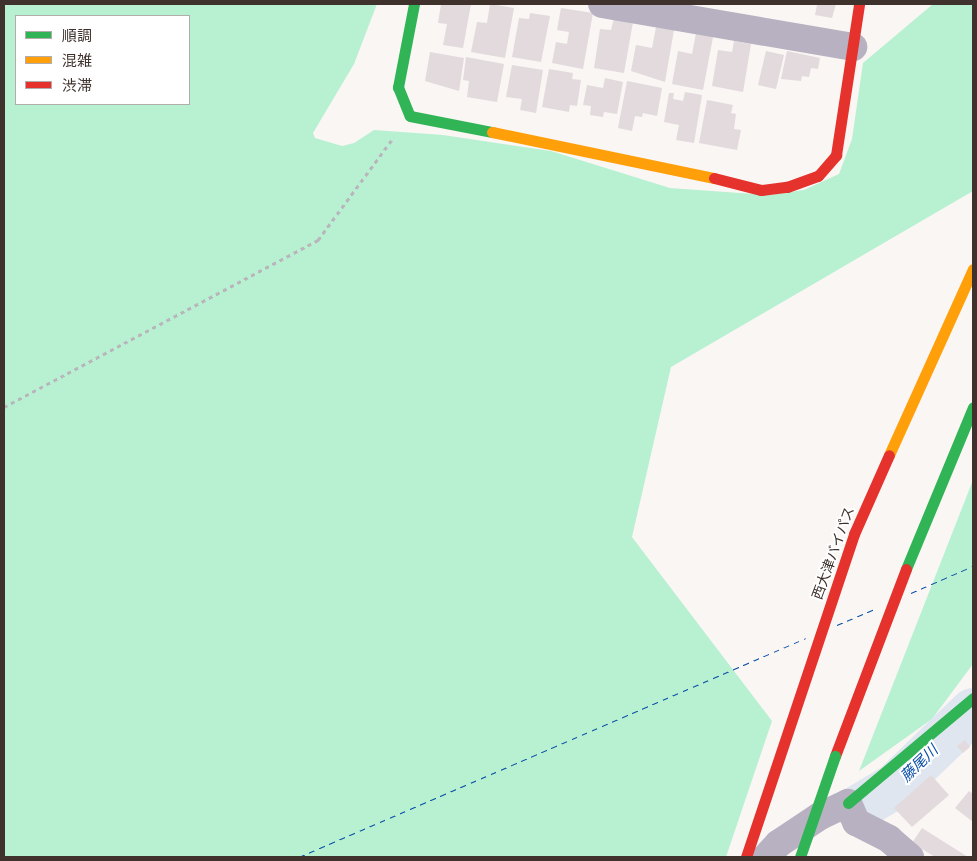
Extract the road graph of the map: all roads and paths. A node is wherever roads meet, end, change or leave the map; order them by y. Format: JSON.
{"nodes":[{"id":1,"x":414,"y":4,"type":"edge"},
{"id":2,"x":602,"y":4,"type":"edge"},
{"id":3,"x":859,"y":4,"type":"edge"},
{"id":4,"x":853,"y":46,"type":"junction"},
{"id":5,"x":410,"y":116,"type":"junction"},
{"id":6,"x":973,"y":269,"type":"edge"},
{"id":7,"x":973,"y":406,"type":"edge"},
{"id":8,"x":4,"y":408,"type":"edge"},
{"id":9,"x":973,"y":698,"type":"edge"},
{"id":10,"x":848,"y":803,"type":"junction"},
{"id":11,"x":812,"y":821,"type":"junction"},
{"id":12,"x":746,"y":857,"type":"edge"},
{"id":13,"x":766,"y":857,"type":"edge"},
{"id":14,"x":800,"y":857,"type":"edge"},
{"id":15,"x":806,"y":857,"type":"edge"},
{"id":16,"x":910,"y":857,"type":"edge"}],
"edges":[{"from":1,"to":5,"type":"main road"},
{"from":2,"to":4,"type":"street"},
{"from":3,"to":4,"type":"main road"},
{"from":4,"to":5,"type":"main road"},
{"from":5,"to":8,"type":"path"},
{"from":6,"to":12,"type":"main road","name":"西大津バイパス"},
{"from":7,"to":14,"type":"main road","bridge":true},
{"from":9,"to":10,"type":"main road"},
{"from":10,"to":11,"type":"street"},
{"from":10,"to":16,"type":"street"},
{"from":11,"to":13,"type":"street"},
{"from":11,"to":15,"type":"street"}]}
